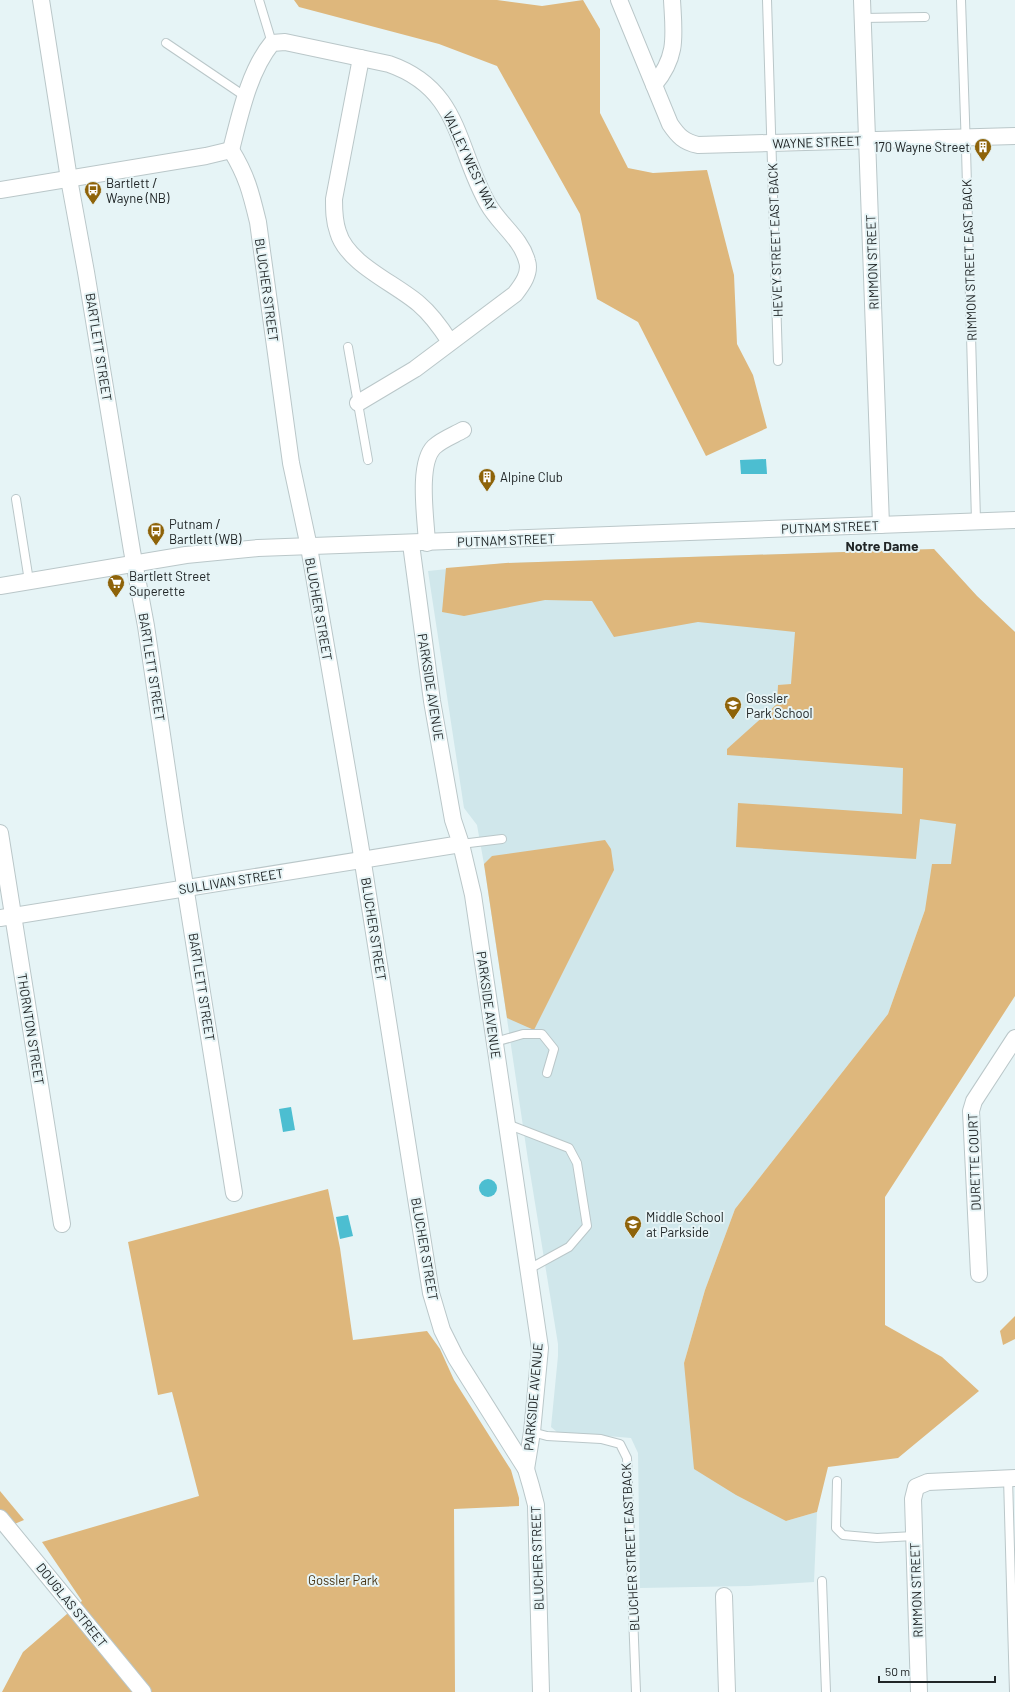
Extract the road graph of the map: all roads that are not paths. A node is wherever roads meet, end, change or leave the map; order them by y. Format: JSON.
{"nodes":[{"id":1,"x":41,"y":0,"type":"edge"},
{"id":2,"x":259,"y":0,"type":"edge"},
{"id":3,"x":619,"y":0,"type":"edge"},
{"id":4,"x":672,"y":0,"type":"edge"},
{"id":5,"x":767,"y":0,"type":"edge"},
{"id":6,"x":862,"y":0,"type":"edge"},
{"id":7,"x":961,"y":0,"type":"edge"},
{"id":8,"x":925,"y":17,"type":"dead end"},
{"id":9,"x":863,"y":18,"type":"junction"},
{"id":10,"x":166,"y":42,"type":"dead end"},
{"id":11,"x":272,"y":43,"type":"junction"},
{"id":12,"x":361,"y":58,"type":"junction"},
{"id":13,"x":654,"y":85,"type":"junction"},
{"id":14,"x":246,"y":97,"type":"junction"},
{"id":15,"x":1015,"y":136,"type":"edge"},
{"id":16,"x":966,"y":137,"type":"junction"},
{"id":17,"x":867,"y":140,"type":"junction"},
{"id":18,"x":771,"y":143,"type":"junction"},
{"id":19,"x":231,"y":150,"type":"junction"},
{"id":20,"x":69,"y":179,"type":"junction"},
{"id":21,"x":0,"y":190,"type":"edge"},
{"id":22,"x":450,"y":342,"type":"junction"},
{"id":23,"x":348,"y":347,"type":"dead end"},
{"id":24,"x":778,"y":361,"type":"dead end"},
{"id":25,"x":358,"y":403,"type":"junction"},
{"id":26,"x":463,"y":430,"type":"dead end"},
{"id":27,"x":368,"y":460,"type":"dead end"},
{"id":28,"x":16,"y":499,"type":"dead end"},
{"id":29,"x":1015,"y":520,"type":"edge"},
{"id":30,"x":976,"y":521,"type":"junction"},
{"id":31,"x":881,"y":525,"type":"junction"},
{"id":32,"x":427,"y":543,"type":"junction"},
{"id":33,"x":411,"y":544,"type":"junction"},
{"id":34,"x":309,"y":547,"type":"junction"},
{"id":35,"x":135,"y":564,"type":"junction"},
{"id":36,"x":29,"y":581,"type":"junction"},
{"id":37,"x":0,"y":586,"type":"edge"},
{"id":38,"x":0,"y":833,"type":"edge"},
{"id":39,"x":502,"y":839,"type":"dead end"},
{"id":40,"x":461,"y":844,"type":"junction"},
{"id":41,"x":362,"y":859,"type":"junction"},
{"id":42,"x":186,"y":888,"type":"junction"},
{"id":43,"x":7,"y":917,"type":"edge"},
{"id":44,"x":1015,"y":1038,"type":"edge"},
{"id":45,"x":495,"y":1042,"type":"junction"},
{"id":46,"x":547,"y":1073,"type":"dead end"},
{"id":47,"x":507,"y":1124,"type":"junction"},
{"id":48,"x":234,"y":1193,"type":"dead end"},
{"id":49,"x":62,"y":1224,"type":"dead end"},
{"id":50,"x":529,"y":1269,"type":"junction"},
{"id":51,"x":979,"y":1274,"type":"dead end"},
{"id":52,"x":532,"y":1432,"type":"junction"},
{"id":53,"x":526,"y":1469,"type":"junction"},
{"id":54,"x":1012,"y":1478,"type":"edge"},
{"id":55,"x":837,"y":1480,"type":"dead end"},
{"id":56,"x":0,"y":1518,"type":"edge"},
{"id":57,"x":914,"y":1536,"type":"junction"},
{"id":58,"x":822,"y":1581,"type":"dead end"},
{"id":59,"x":724,"y":1596,"type":"dead end"},
{"id":60,"x":143,"y":1692,"type":"edge"},
{"id":61,"x":541,"y":1692,"type":"edge"},
{"id":62,"x":636,"y":1692,"type":"edge"},
{"id":63,"x":727,"y":1692,"type":"edge"},
{"id":64,"x":826,"y":1692,"type":"edge"},
{"id":65,"x":919,"y":1692,"type":"edge"},
{"id":66,"x":1014,"y":1692,"type":"edge"}],
"edges":[{"from":1,"to":20,"type":"street","name":"BARTLETT STREET"},
{"from":2,"to":11,"type":"lane"},
{"from":3,"to":13,"type":"street","name":"WAYNE STREET"},
{"from":4,"to":13,"type":"street"},
{"from":5,"to":18,"type":"lane","name":"HEVEY STREET EAST BACK"},
{"from":6,"to":9,"type":"street","name":"RIMMON STREET"},
{"from":7,"to":16,"type":"lane","name":"RIMMON STREET EAST BACK"},
{"from":8,"to":9,"type":"lane"},
{"from":9,"to":17,"type":"street","name":"RIMMON STREET"},
{"from":10,"to":14,"type":"lane"},
{"from":11,"to":12,"type":"street","name":"VALLEY WEST WAY"},
{"from":11,"to":14,"type":"street"},
{"from":12,"to":22,"type":"street"},
{"from":12,"to":22,"type":"street","name":"VALLEY WEST WAY"},
{"from":13,"to":18,"type":"street","name":"WAYNE STREET"},
{"from":14,"to":19,"type":"street"},
{"from":15,"to":16,"type":"street","name":"WAYNE STREET"},
{"from":16,"to":17,"type":"street","name":"WAYNE STREET"},
{"from":16,"to":30,"type":"lane","name":"RIMMON STREET EAST BACK"},
{"from":17,"to":18,"type":"street","name":"WAYNE STREET"},
{"from":17,"to":31,"type":"street","name":"RIMMON STREET"},
{"from":18,"to":24,"type":"lane","name":"HEVEY STREET EAST BACK"},
{"from":19,"to":20,"type":"street"},
{"from":19,"to":34,"type":"street","name":"BLUCHER STREET"},
{"from":20,"to":21,"type":"street"},
{"from":20,"to":35,"type":"street","name":"BARTLETT STREET"},
{"from":22,"to":25,"type":"street","name":"VALLEY WEST WAY"},
{"from":23,"to":25,"type":"lane"},
{"from":25,"to":27,"type":"lane"},
{"from":26,"to":32,"type":"street"},
{"from":28,"to":36,"type":"lane"},
{"from":29,"to":30,"type":"street","name":"PUTNAM STREET"},
{"from":30,"to":31,"type":"street","name":"PUTNAM STREET"},
{"from":31,"to":32,"type":"street","name":"PUTNAM STREET"},
{"from":32,"to":33,"type":"street","name":"PUTNAM STREET"},
{"from":33,"to":34,"type":"street","name":"PUTNAM STREET"},
{"from":33,"to":40,"type":"street","name":"PARKSIDE AVENUE"},
{"from":34,"to":35,"type":"street","name":"PUTNAM STREET"},
{"from":34,"to":41,"type":"street","name":"BLUCHER STREET"},
{"from":35,"to":36,"type":"street","name":"PUTNAM STREET"},
{"from":35,"to":42,"type":"street","name":"BARTLETT STREET"},
{"from":36,"to":37,"type":"street","name":"PUTNAM STREET"},
{"from":38,"to":43,"type":"street","name":"THORNTON STREET"},
{"from":39,"to":40,"type":"lane"},
{"from":40,"to":41,"type":"street","name":"SULLIVAN STREET"},
{"from":40,"to":45,"type":"street","name":"PARKSIDE AVENUE"},
{"from":41,"to":42,"type":"street","name":"SULLIVAN STREET"},
{"from":41,"to":53,"type":"street","name":"BLUCHER STREET"},
{"from":42,"to":43,"type":"street","name":"SULLIVAN STREET"},
{"from":42,"to":48,"type":"street","name":"BARTLETT STREET"},
{"from":43,"to":49,"type":"street","name":"THORNTON STREET"},
{"from":44,"to":51,"type":"street","name":"DURETTE COURT"},
{"from":45,"to":46,"type":"lane"},
{"from":45,"to":47,"type":"street","name":"PARKSIDE AVENUE"},
{"from":47,"to":50,"type":"street","name":"PARKSIDE AVENUE"},
{"from":47,"to":50,"type":"lane"},
{"from":50,"to":52,"type":"street","name":"PARKSIDE AVENUE"},
{"from":52,"to":53,"type":"street","name":"PARKSIDE AVENUE"},
{"from":52,"to":62,"type":"lane","name":"BLUCHER STREET EASTBACK"},
{"from":53,"to":61,"type":"street","name":"BLUCHER STREET"},
{"from":54,"to":57,"type":"street","name":"RIMMON STREET"},
{"from":54,"to":66,"type":"lane"},
{"from":55,"to":57,"type":"lane"},
{"from":56,"to":60,"type":"street","name":"DOUGLAS STREET"},
{"from":57,"to":65,"type":"street","name":"RIMMON STREET"},
{"from":58,"to":64,"type":"lane"},
{"from":59,"to":63,"type":"street"}]}
